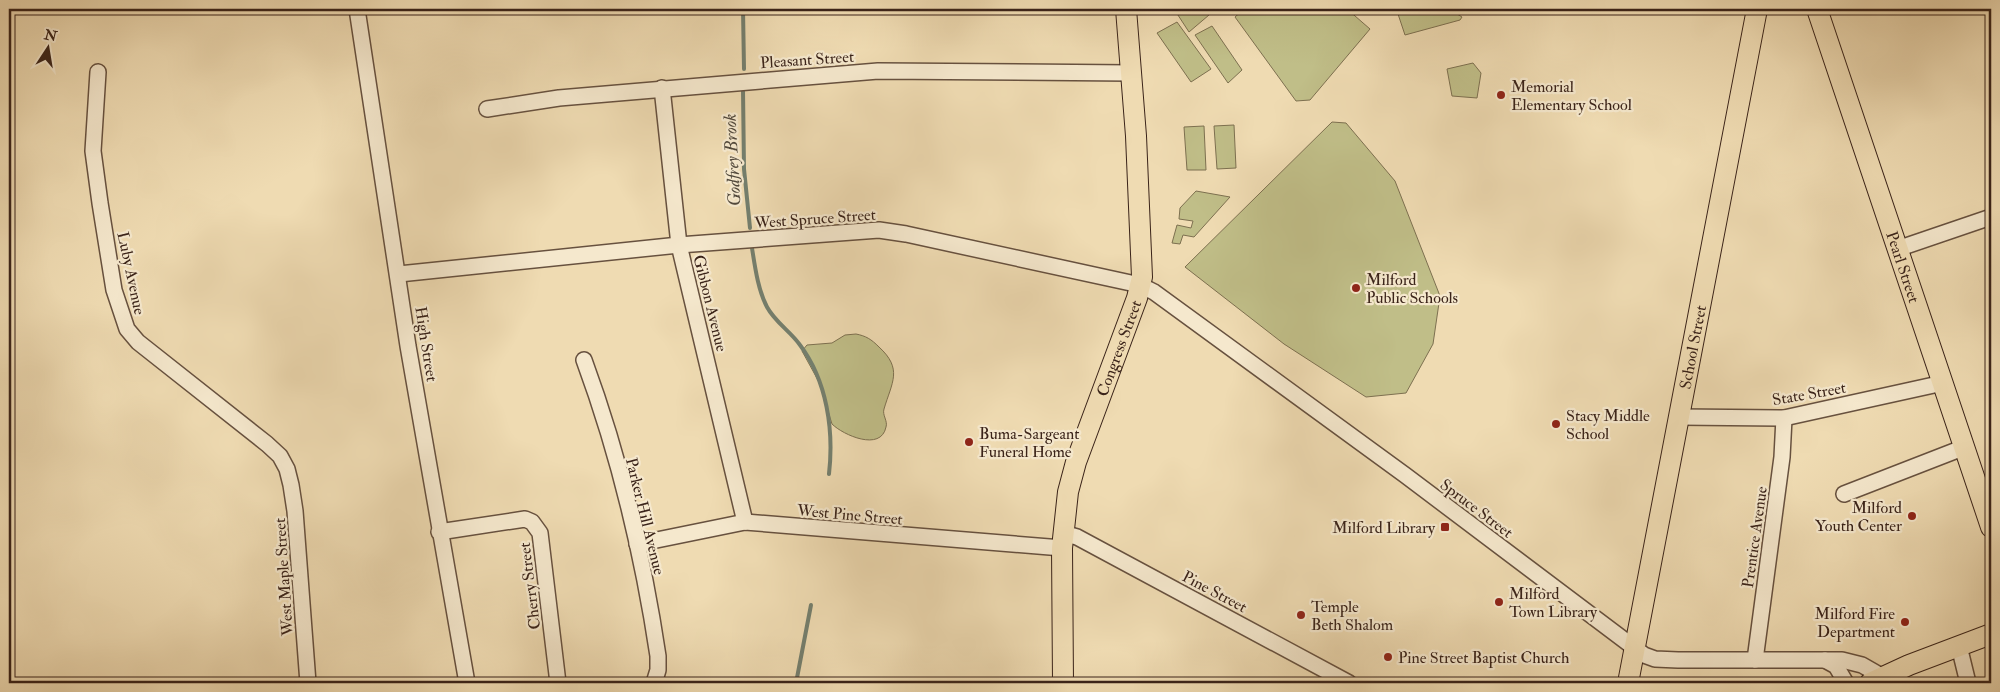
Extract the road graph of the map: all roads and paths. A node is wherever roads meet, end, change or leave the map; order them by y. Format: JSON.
{"nodes":[{"id":1,"x":357,"y":9,"type":"edge"},
{"id":2,"x":1126,"y":9,"type":"edge"},
{"id":3,"x":1757,"y":9,"type":"edge"},
{"id":4,"x":1817,"y":9,"type":"edge"},
{"id":5,"x":98,"y":72,"type":"dead end"},
{"id":6,"x":1131,"y":73,"type":"junction"},
{"id":7,"x":662,"y":88,"type":"junction"},
{"id":8,"x":487,"y":109,"type":"dead end"},
{"id":9,"x":1991,"y":217,"type":"edge"},
{"id":10,"x":679,"y":245,"type":"junction"},
{"id":11,"x":1897,"y":248,"type":"junction"},
{"id":12,"x":399,"y":274,"type":"junction"},
{"id":13,"x":1140,"y":285,"type":"junction"},
{"id":14,"x":584,"y":360,"type":"dead end"},
{"id":15,"x":1943,"y":384,"type":"junction"},
{"id":16,"x":1679,"y":417,"type":"junction"},
{"id":17,"x":1784,"y":418,"type":"junction"},
{"id":18,"x":1965,"y":447,"type":"junction"},
{"id":19,"x":287,"y":468,"type":"joint"},
{"id":20,"x":1844,"y":494,"type":"dead end"},
{"id":21,"x":745,"y":522,"type":"junction"},
{"id":22,"x":1991,"y":527,"type":"edge"},
{"id":23,"x":439,"y":532,"type":"junction"},
{"id":24,"x":1062,"y":540,"type":"junction"},
{"id":25,"x":637,"y":544,"type":"junction"},
{"id":26,"x":1991,"y":634,"type":"edge"},
{"id":27,"x":1959,"y":646,"type":"junction"},
{"id":28,"x":1634,"y":648,"type":"junction"},
{"id":29,"x":1754,"y":660,"type":"junction"},
{"id":30,"x":1825,"y":660,"type":"junction"},
{"id":31,"x":1877,"y":680,"type":"edge"},
{"id":32,"x":308,"y":683,"type":"edge"},
{"id":33,"x":467,"y":683,"type":"edge"},
{"id":34,"x":558,"y":683,"type":"edge"},
{"id":35,"x":654,"y":683,"type":"edge"},
{"id":36,"x":1063,"y":683,"type":"edge"},
{"id":37,"x":1349,"y":683,"type":"edge"},
{"id":38,"x":1628,"y":683,"type":"edge"},
{"id":39,"x":1846,"y":683,"type":"edge"},
{"id":40,"x":1968,"y":683,"type":"edge"}],
"edges":[{"from":1,"to":12,"type":"street","name":"High Street"},
{"from":2,"to":6,"type":"main road","name":"Congress Street"},
{"from":3,"to":16,"type":"main road","name":"School Street"},
{"from":4,"to":11,"type":"main road","name":"Pearl Street"},
{"from":5,"to":19,"type":"street","name":"Luby Avenue"},
{"from":6,"to":7,"type":"street","name":"Pleasant Street"},
{"from":6,"to":13,"type":"main road","name":"Congress Street"},
{"from":7,"to":8,"type":"street","name":"Pleasant Street"},
{"from":7,"to":10,"type":"street","name":"Gibbon Avenue"},
{"from":9,"to":11,"type":"street"},
{"from":10,"to":12,"type":"street","name":"West Spruce Street"},
{"from":10,"to":13,"type":"street","name":"West Spruce Street"},
{"from":10,"to":21,"type":"street","name":"Gibbon Avenue"},
{"from":11,"to":15,"type":"main road","name":"Pearl Street"},
{"from":12,"to":23,"type":"street","name":"High Street"},
{"from":13,"to":24,"type":"main road","name":"Congress Street"},
{"from":13,"to":28,"type":"street","name":"Spruce Street"},
{"from":14,"to":25,"type":"street","name":"Parker Hill Avenue"},
{"from":15,"to":17,"type":"street","name":"State Street"},
{"from":15,"to":18,"type":"main road","name":"Pearl Street"},
{"from":16,"to":17,"type":"street","name":"State Street"},
{"from":16,"to":28,"type":"main road","name":"School Street"},
{"from":17,"to":29,"type":"street","name":"Prentice Avenue"},
{"from":18,"to":20,"type":"street"},
{"from":18,"to":22,"type":"main road","name":"Pearl Street"},
{"from":19,"to":32,"type":"street","name":"West Maple Street"},
{"from":21,"to":24,"type":"street","name":"West Pine Street"},
{"from":21,"to":25,"type":"street","name":"West Pine Street"},
{"from":23,"to":33,"type":"street","name":"High Street"},
{"from":23,"to":34,"type":"street","name":"Cherry Street"},
{"from":24,"to":36,"type":"main road","name":"Congress Street"},
{"from":24,"to":37,"type":"street","name":"Pine Street"},
{"from":25,"to":35,"type":"street","name":"Parker Hill Avenue"},
{"from":26,"to":27,"type":"main road"},
{"from":27,"to":31,"type":"main road"},
{"from":27,"to":40,"type":"street"},
{"from":28,"to":29,"type":"street","name":"Spruce Street"},
{"from":28,"to":38,"type":"main road","name":"School Street"},
{"from":29,"to":30,"type":"street","name":"Spruce Street"},
{"from":30,"to":31,"type":"street","name":"Spruce Street"},
{"from":30,"to":39,"type":"street"}]}
